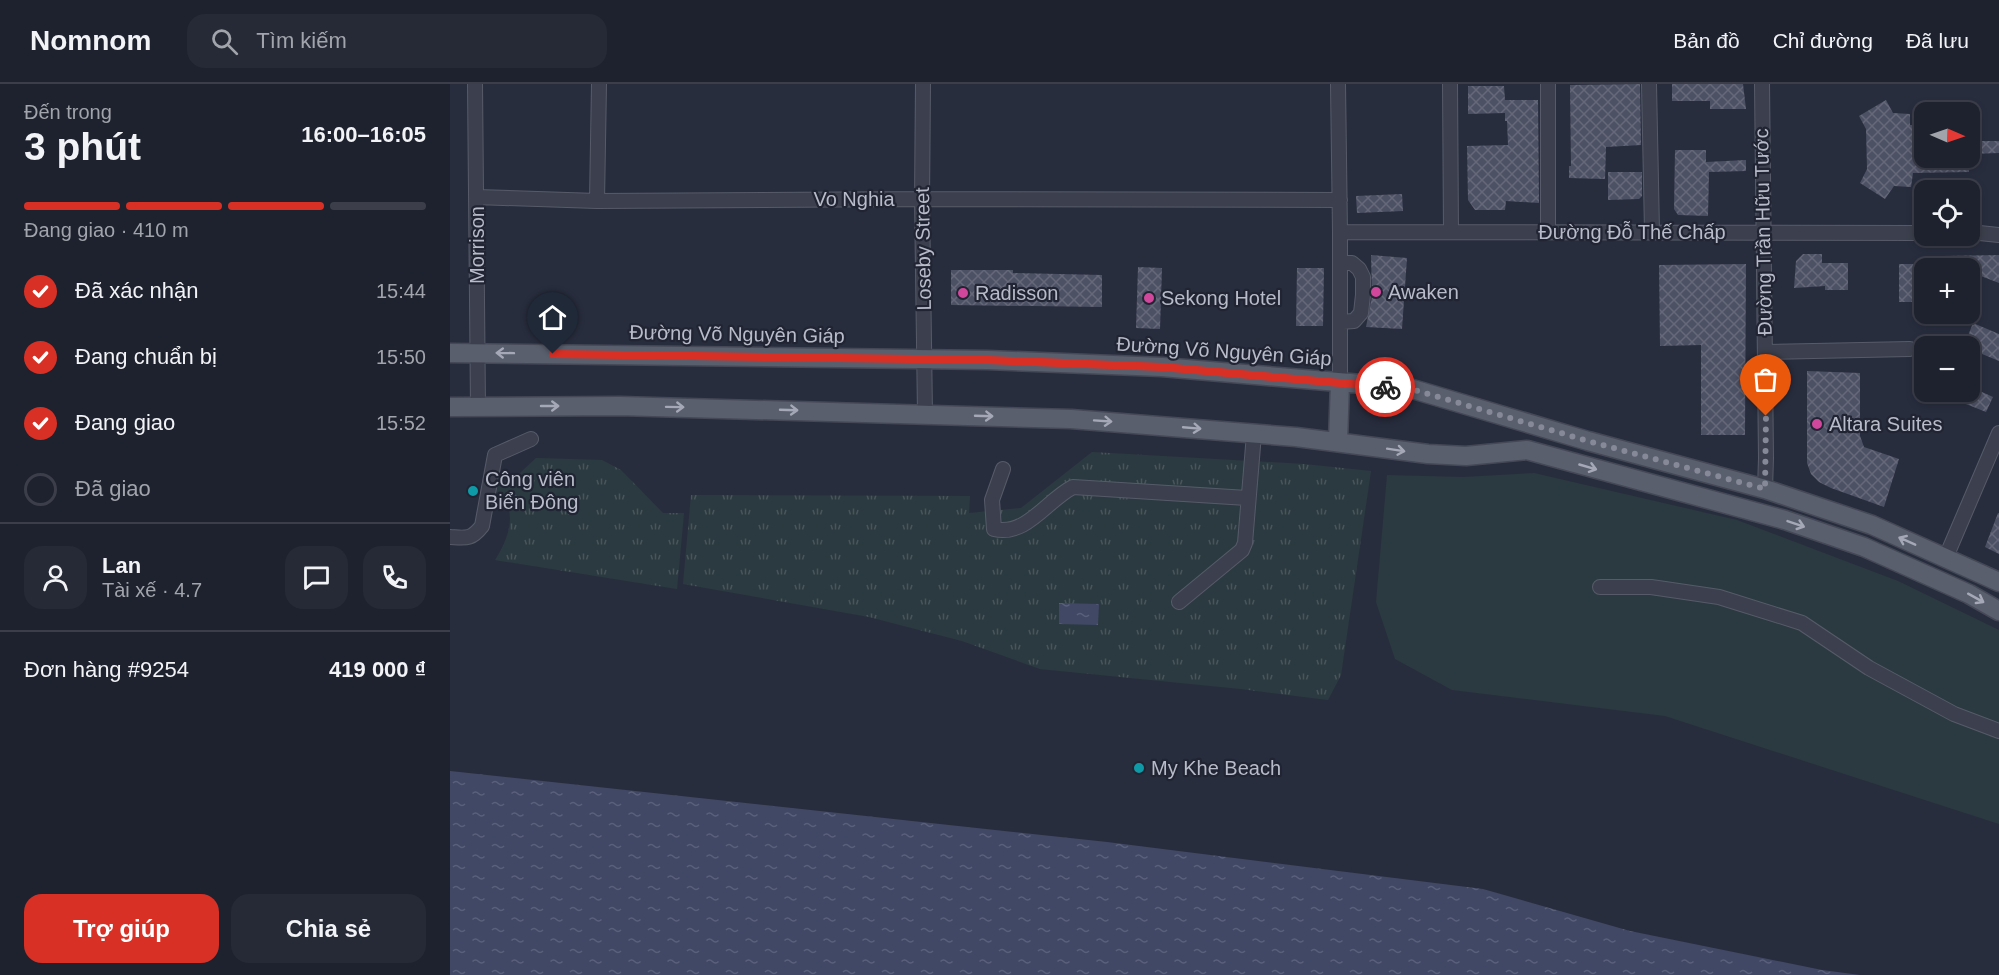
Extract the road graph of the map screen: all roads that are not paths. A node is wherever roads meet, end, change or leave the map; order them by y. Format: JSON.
{"nodes":[{"id":1,"x":475,"y":84,"type":"edge"},
{"id":2,"x":599,"y":84,"type":"edge"},
{"id":3,"x":923,"y":84,"type":"edge"},
{"id":4,"x":1338,"y":84,"type":"edge"},
{"id":5,"x":1450,"y":84,"type":"edge"},
{"id":6,"x":1548,"y":84,"type":"edge"},
{"id":7,"x":1649,"y":84,"type":"edge"},
{"id":8,"x":1762,"y":84,"type":"edge"},
{"id":9,"x":476,"y":197,"type":"junction"},
{"id":10,"x":922,"y":199,"type":"junction"},
{"id":11,"x":1340,"y":200,"type":"junction"},
{"id":12,"x":597,"y":201,"type":"junction"},
{"id":13,"x":1450,"y":231,"type":"junction"},
{"id":14,"x":1652,"y":231,"type":"junction"},
{"id":15,"x":1340,"y":232,"type":"junction"},
{"id":16,"x":1548,"y":232,"type":"junction"},
{"id":17,"x":1763,"y":233,"type":"junction"},
{"id":18,"x":1914,"y":233,"type":"edge"},
{"id":19,"x":1980,"y":233,"type":"edge"},
{"id":20,"x":1999,"y":235,"type":"edge"},
{"id":21,"x":1340,"y":263,"type":"junction"},
{"id":22,"x":1340,"y":322,"type":"junction"},
{"id":23,"x":1910,"y":349,"type":"dead end"},
{"id":24,"x":1765,"y":352,"type":"junction"},
{"id":25,"x":450,"y":353,"type":"edge"},
{"id":26,"x":477,"y":353,"type":"junction"},
{"id":27,"x":925,"y":359,"type":"junction"},
{"id":28,"x":1340,"y":383,"type":"junction"},
{"id":29,"x":450,"y":406,"type":"edge"},
{"id":30,"x":478,"y":407,"type":"junction"},
{"id":31,"x":926,"y":414,"type":"junction"},
{"id":32,"x":1999,"y":433,"type":"edge"},
{"id":33,"x":1254,"y":434,"type":"junction"},
{"id":34,"x":531,"y":439,"type":"dead end"},
{"id":35,"x":1338,"y":441,"type":"junction"},
{"id":36,"x":1996,"y":448,"type":"edge"},
{"id":37,"x":1003,"y":469,"type":"dead end"},
{"id":38,"x":1765,"y":489,"type":"junction"},
{"id":39,"x":1247,"y":498,"type":"junction"},
{"id":40,"x":1758,"y":513,"type":"junction"},
{"id":41,"x":450,"y":537,"type":"edge"},
{"id":42,"x":1946,"y":557,"type":"junction"},
{"id":43,"x":1936,"y":579,"type":"junction"},
{"id":44,"x":1999,"y":582,"type":"edge"},
{"id":45,"x":1600,"y":587,"type":"dead end"},
{"id":46,"x":1179,"y":602,"type":"dead end"},
{"id":47,"x":1999,"y":611,"type":"edge"},
{"id":48,"x":1999,"y":731,"type":"edge"}],
"edges":[{"from":1,"to":9,"type":"street","name":"Morrison"},
{"from":2,"to":12,"type":"street"},
{"from":3,"to":10,"type":"street","name":"Loseby Street"},
{"from":4,"to":11,"type":"street"},
{"from":5,"to":13,"type":"street"},
{"from":6,"to":16,"type":"street"},
{"from":7,"to":14,"type":"street"},
{"from":8,"to":17,"type":"street","name":"Đường Trần Hữu Tước"},
{"from":9,"to":12,"type":"street","name":"Vo Nghia"},
{"from":9,"to":26,"type":"street","name":"Morrison"},
{"from":10,"to":11,"type":"street","name":"Vo Nghia"},
{"from":10,"to":12,"type":"street","name":"Vo Nghia"},
{"from":10,"to":27,"type":"street","name":"Loseby Street"},
{"from":11,"to":15,"type":"street"},
{"from":13,"to":15,"type":"street","name":"Đường Đỗ Thế Chấp"},
{"from":13,"to":16,"type":"street","name":"Đường Đỗ Thế Chấp"},
{"from":14,"to":16,"type":"street","name":"Đường Đỗ Thế Chấp"},
{"from":14,"to":17,"type":"street","name":"Đường Đỗ Thế Chấp"},
{"from":15,"to":21,"type":"street"},
{"from":17,"to":18,"type":"street","name":"Đường Đỗ Thế Chấp"},
{"from":17,"to":24,"type":"street","name":"Đường Trần Hữu Tước"},
{"from":19,"to":20,"type":"street"},
{"from":21,"to":22,"type":"street"},
{"from":21,"to":22,"type":"street"},
{"from":22,"to":28,"type":"street"},
{"from":23,"to":24,"type":"street"},
{"from":24,"to":38,"type":"street","name":"Đường Trần Hữu Tước"},
{"from":25,"to":26,"type":"main road","name":"Đường Võ Nguyên Giáp"},
{"from":27,"to":26,"type":"main road","name":"Đường Võ Nguyên Giáp","one_way":true},
{"from":26,"to":30,"type":"street","name":"Morrison"},
{"from":27,"to":28,"type":"main road","name":"Đường Võ Nguyên Giáp"},
{"from":27,"to":31,"type":"street","name":"Loseby Street"},
{"from":28,"to":35,"type":"main road"},
{"from":28,"to":38,"type":"main road","name":"Đường Võ Nguyên Giáp"},
{"from":29,"to":30,"type":"main road"},
{"from":30,"to":31,"type":"main road","one_way":true},
{"from":31,"to":33,"type":"main road","one_way":true},
{"from":32,"to":36,"type":"street"},
{"from":33,"to":35,"type":"main road"},
{"from":33,"to":39,"type":"street"},
{"from":34,"to":41,"type":"street"},
{"from":35,"to":40,"type":"main road","one_way":true},
{"from":36,"to":42,"type":"street"},
{"from":37,"to":39,"type":"street"},
{"from":38,"to":40,"type":"main road"},
{"from":42,"to":38,"type":"main road","name":"Đường Võ Nguyên Giáp","one_way":true},
{"from":39,"to":46,"type":"street"},
{"from":40,"to":43,"type":"main road","one_way":true},
{"from":42,"to":43,"type":"main road"},
{"from":42,"to":44,"type":"main road","name":"Đường Võ Nguyên Giáp"},
{"from":43,"to":47,"type":"main road","one_way":true},
{"from":45,"to":48,"type":"street"}]}
